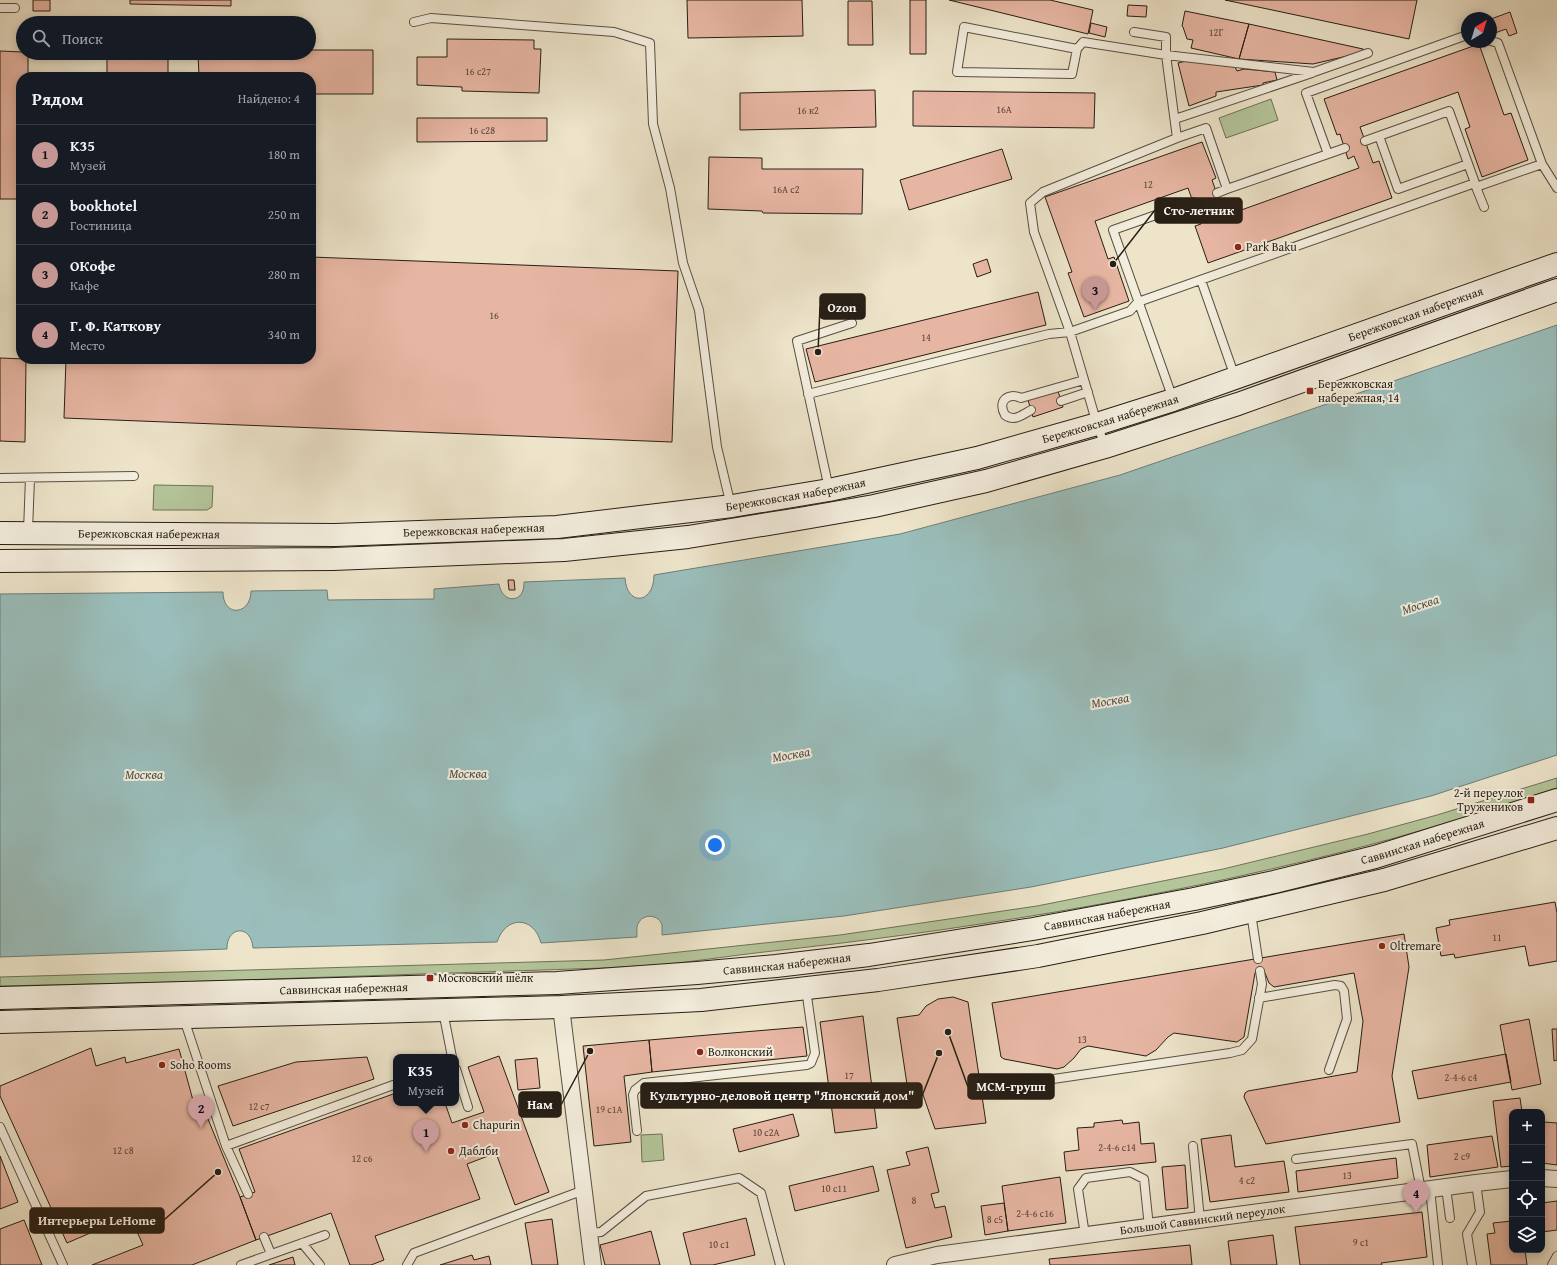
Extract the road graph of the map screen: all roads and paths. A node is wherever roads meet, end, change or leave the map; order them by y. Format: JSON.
{"nodes":[{"id":1,"x":0,"y":8,"type":"edge"},
{"id":2,"x":16,"y":8,"type":"dead end"},
{"id":3,"x":414,"y":22,"type":"dead end"},
{"id":4,"x":1134,"y":32,"type":"dead end"},
{"id":5,"x":1461,"y":37,"type":"edge"},
{"id":6,"x":1497,"y":43,"type":"edge"},
{"id":7,"x":1077,"y":49,"type":"junction"},
{"id":8,"x":1368,"y":53,"type":"dead end"},
{"id":9,"x":1166,"y":55,"type":"junction"},
{"id":10,"x":1314,"y":72,"type":"junction"},
{"id":11,"x":1175,"y":119,"type":"junction"},
{"id":12,"x":1380,"y":136,"type":"junction"},
{"id":13,"x":1177,"y":138,"type":"junction"},
{"id":14,"x":1365,"y":141,"type":"dead end"},
{"id":15,"x":1344,"y":148,"type":"dead end"},
{"id":16,"x":1328,"y":154,"type":"junction"},
{"id":17,"x":1468,"y":164,"type":"junction"},
{"id":18,"x":1542,"y":164,"type":"junction"},
{"id":19,"x":1476,"y":185,"type":"junction"},
{"id":20,"x":1557,"y":188,"type":"edge"},
{"id":21,"x":1228,"y":189,"type":"junction"},
{"id":22,"x":1217,"y":193,"type":"dead end"},
{"id":23,"x":1193,"y":202,"type":"dead end"},
{"id":24,"x":1484,"y":208,"type":"dead end"},
{"id":25,"x":1557,"y":264,"type":"edge"},
{"id":26,"x":1201,"y":280,"type":"junction"},
{"id":27,"x":1557,"y":290,"type":"edge"},
{"id":28,"x":1138,"y":302,"type":"junction"},
{"id":29,"x":852,"y":323,"type":"dead end"},
{"id":30,"x":1070,"y":332,"type":"junction"},
{"id":31,"x":1235,"y":377,"type":"junction"},
{"id":32,"x":1084,"y":380,"type":"junction"},
{"id":33,"x":1088,"y":392,"type":"junction"},
{"id":34,"x":808,"y":394,"type":"junction"},
{"id":35,"x":1173,"y":400,"type":"junction"},
{"id":36,"x":1061,"y":401,"type":"dead end"},
{"id":37,"x":1031,"y":410,"type":"dead end"},
{"id":38,"x":1097,"y":424,"type":"junction"},
{"id":39,"x":1105,"y":447,"type":"junction"},
{"id":40,"x":134,"y":476,"type":"dead end"},
{"id":41,"x":0,"y":478,"type":"edge"},
{"id":42,"x":30,"y":478,"type":"junction"},
{"id":43,"x":829,"y":490,"type":"junction"},
{"id":44,"x":732,"y":506,"type":"junction"},
{"id":45,"x":0,"y":533,"type":"edge"},
{"id":46,"x":28,"y":533,"type":"junction"},
{"id":47,"x":0,"y":561,"type":"edge"},
{"id":48,"x":1557,"y":800,"type":"edge"},
{"id":49,"x":1557,"y":828,"type":"edge"},
{"id":50,"x":1250,"y":912,"type":"junction"},
{"id":51,"x":1258,"y":959,"type":"dead end"},
{"id":52,"x":1260,"y":971,"type":"dead end"},
{"id":53,"x":806,"y":988,"type":"junction"},
{"id":54,"x":0,"y":998,"type":"edge"},
{"id":55,"x":1259,"y":998,"type":"junction"},
{"id":56,"x":561,"y":1006,"type":"junction"},
{"id":57,"x":443,"y":1010,"type":"junction"},
{"id":58,"x":183,"y":1017,"type":"junction"},
{"id":59,"x":0,"y":1022,"type":"edge"},
{"id":60,"x":451,"y":1054,"type":"edge"},
{"id":61,"x":1329,"y":1070,"type":"dead end"},
{"id":62,"x":459,"y":1078,"type":"edge"},
{"id":63,"x":393,"y":1085,"type":"edge"},
{"id":64,"x":1013,"y":1085,"type":"dead end"},
{"id":65,"x":468,"y":1107,"type":"dead end"},
{"id":66,"x":0,"y":1127,"type":"edge"},
{"id":67,"x":637,"y":1131,"type":"dead end"},
{"id":68,"x":226,"y":1146,"type":"junction"},
{"id":69,"x":1193,"y":1146,"type":"dead end"},
{"id":70,"x":1296,"y":1159,"type":"dead end"},
{"id":71,"x":1545,"y":1178,"type":"edge"},
{"id":72,"x":1509,"y":1179,"type":"edge"},
{"id":73,"x":1557,"y":1179,"type":"edge"},
{"id":74,"x":1476,"y":1183,"type":"junction"},
{"id":75,"x":1446,"y":1187,"type":"junction"},
{"id":76,"x":1426,"y":1189,"type":"junction"},
{"id":77,"x":584,"y":1190,"type":"junction"},
{"id":78,"x":248,"y":1194,"type":"dead end"},
{"id":79,"x":1450,"y":1218,"type":"dead end"},
{"id":80,"x":1200,"y":1220,"type":"junction"},
{"id":81,"x":1149,"y":1227,"type":"junction"},
{"id":82,"x":589,"y":1233,"type":"junction"},
{"id":83,"x":325,"y":1235,"type":"dead end"},
{"id":84,"x":1085,"y":1235,"type":"junction"},
{"id":85,"x":264,"y":1237,"type":"dead end"},
{"id":86,"x":302,"y":1243,"type":"junction"},
{"id":87,"x":270,"y":1254,"type":"junction"},
{"id":88,"x":1557,"y":1256,"type":"edge"},
{"id":89,"x":63,"y":1265,"type":"edge"},
{"id":90,"x":241,"y":1265,"type":"edge"},
{"id":91,"x":320,"y":1265,"type":"edge"},
{"id":92,"x":407,"y":1265,"type":"edge"},
{"id":93,"x":592,"y":1265,"type":"edge"},
{"id":94,"x":780,"y":1265,"type":"edge"},
{"id":95,"x":895,"y":1265,"type":"edge"},
{"id":96,"x":1438,"y":1265,"type":"edge"},
{"id":97,"x":1472,"y":1265,"type":"edge"},
{"id":98,"x":1552,"y":1265,"type":"edge"}],
"edges":[{"from":1,"to":2,"type":"lane"},
{"from":3,"to":44,"type":"lane"},
{"from":4,"to":9,"type":"lane"},
{"from":5,"to":16,"type":"lane"},
{"from":6,"to":18,"type":"lane"},
{"from":7,"to":7,"type":"lane"},
{"from":7,"to":9,"type":"lane"},
{"from":8,"to":10,"type":"lane"},
{"from":9,"to":10,"type":"lane"},
{"from":9,"to":11,"type":"lane"},
{"from":10,"to":11,"type":"lane"},
{"from":11,"to":13,"type":"lane"},
{"from":12,"to":14,"type":"lane"},
{"from":12,"to":17,"type":"lane"},
{"from":12,"to":17,"type":"lane"},
{"from":13,"to":21,"type":"lane"},
{"from":13,"to":30,"type":"lane"},
{"from":15,"to":16,"type":"lane"},
{"from":16,"to":21,"type":"lane"},
{"from":17,"to":19,"type":"lane"},
{"from":18,"to":19,"type":"lane"},
{"from":18,"to":20,"type":"lane"},
{"from":19,"to":24,"type":"lane"},
{"from":19,"to":26,"type":"lane"},
{"from":21,"to":22,"type":"lane"},
{"from":23,"to":28,"type":"lane"},
{"from":25,"to":31,"type":"main road","name":"Бережковская набережная"},
{"from":26,"to":28,"type":"lane"},
{"from":26,"to":31,"type":"lane"},
{"from":27,"to":39,"type":"main road","name":"Бережковская набережная"},
{"from":28,"to":30,"type":"lane"},
{"from":28,"to":35,"type":"lane"},
{"from":29,"to":34,"type":"lane"},
{"from":30,"to":32,"type":"lane"},
{"from":30,"to":34,"type":"lane"},
{"from":31,"to":35,"type":"main road","name":"Бережковская набережная"},
{"from":32,"to":33,"type":"lane"},
{"from":32,"to":37,"type":"lane"},
{"from":33,"to":36,"type":"lane"},
{"from":33,"to":38,"type":"lane"},
{"from":34,"to":43,"type":"lane"},
{"from":35,"to":38,"type":"main road","name":"Бережковская набережная"},
{"from":38,"to":39,"type":"lane"},
{"from":38,"to":43,"type":"main road","name":"Бережковская набережная"},
{"from":39,"to":47,"type":"main road","name":"Бережковская набережная"},
{"from":40,"to":42,"type":"lane"},
{"from":41,"to":42,"type":"lane"},
{"from":42,"to":46,"type":"lane"},
{"from":43,"to":44,"type":"main road","name":"Бережковская набережная"},
{"from":44,"to":46,"type":"main road","name":"Бережковская набережная"},
{"from":45,"to":46,"type":"main road","name":"Бережковская набережная"},
{"from":48,"to":54,"type":"main road","name":"Саввинская набережная"},
{"from":49,"to":50,"type":"main road","name":"Саввинская набережная"},
{"from":50,"to":51,"type":"lane"},
{"from":50,"to":53,"type":"main road","name":"Саввинская набережная"},
{"from":52,"to":55,"type":"lane"},
{"from":53,"to":56,"type":"main road","name":"Саввинская набережная"},
{"from":53,"to":67,"type":"lane"},
{"from":55,"to":61,"type":"lane"},
{"from":55,"to":64,"type":"lane"},
{"from":56,"to":57,"type":"main road","name":"Саввинская набережная"},
{"from":56,"to":77,"type":"street"},
{"from":57,"to":58,"type":"main road","name":"Саввинская набережная"},
{"from":57,"to":60,"type":"lane"},
{"from":58,"to":59,"type":"main road","name":"Саввинская набережная"},
{"from":58,"to":68,"type":"lane"},
{"from":62,"to":65,"type":"lane"},
{"from":63,"to":68,"type":"lane"},
{"from":66,"to":89,"type":"lane"},
{"from":68,"to":78,"type":"lane"},
{"from":69,"to":80,"type":"lane"},
{"from":70,"to":76,"type":"lane"},
{"from":71,"to":73,"type":"street"},
{"from":72,"to":74,"type":"street","name":"Большой Саввинский переулок"},
{"from":74,"to":75,"type":"street","name":"Большой Саввинский переулок"},
{"from":74,"to":97,"type":"lane"},
{"from":75,"to":76,"type":"street","name":"Большой Саввинский переулок"},
{"from":75,"to":79,"type":"lane"},
{"from":76,"to":80,"type":"street","name":"Большой Саввинский переулок"},
{"from":76,"to":96,"type":"lane"},
{"from":77,"to":82,"type":"street"},
{"from":77,"to":92,"type":"lane"},
{"from":80,"to":81,"type":"street","name":"Большой Саввинский переулок"},
{"from":81,"to":84,"type":"street","name":"Большой Саввинский переулок"},
{"from":81,"to":84,"type":"lane"},
{"from":82,"to":93,"type":"street"},
{"from":82,"to":94,"type":"lane"},
{"from":83,"to":86,"type":"lane"},
{"from":84,"to":95,"type":"street","name":"Большой Саввинский переулок"},
{"from":85,"to":87,"type":"lane"},
{"from":86,"to":87,"type":"lane"},
{"from":86,"to":91,"type":"lane"},
{"from":87,"to":90,"type":"lane"},
{"from":88,"to":98,"type":"lane"}]}
